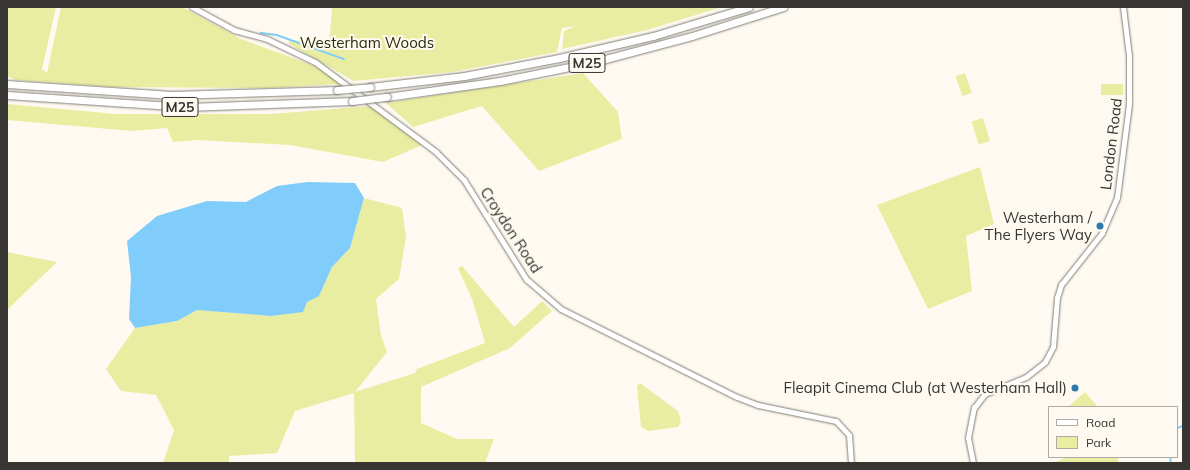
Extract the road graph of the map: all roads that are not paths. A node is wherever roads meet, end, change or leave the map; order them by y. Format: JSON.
{"nodes":[{"id":1,"x":192,"y":7,"type":"edge"},
{"id":2,"x":749,"y":7,"type":"edge"},
{"id":3,"x":783,"y":7,"type":"edge"},
{"id":4,"x":1123,"y":7,"type":"edge"},
{"id":5,"x":7,"y":84,"type":"edge"},
{"id":6,"x":7,"y":96,"type":"edge"},
{"id":7,"x":851,"y":463,"type":"edge"},
{"id":8,"x":973,"y":463,"type":"edge"}],
"edges":[{"from":1,"to":7,"type":"main road","name":"Croydon Road"},
{"from":2,"to":5,"type":"highway","number":"M25","bridge":true},
{"from":3,"to":6,"type":"highway","number":"M25","bridge":true},
{"from":4,"to":8,"type":"street","name":"London Road"}]}
